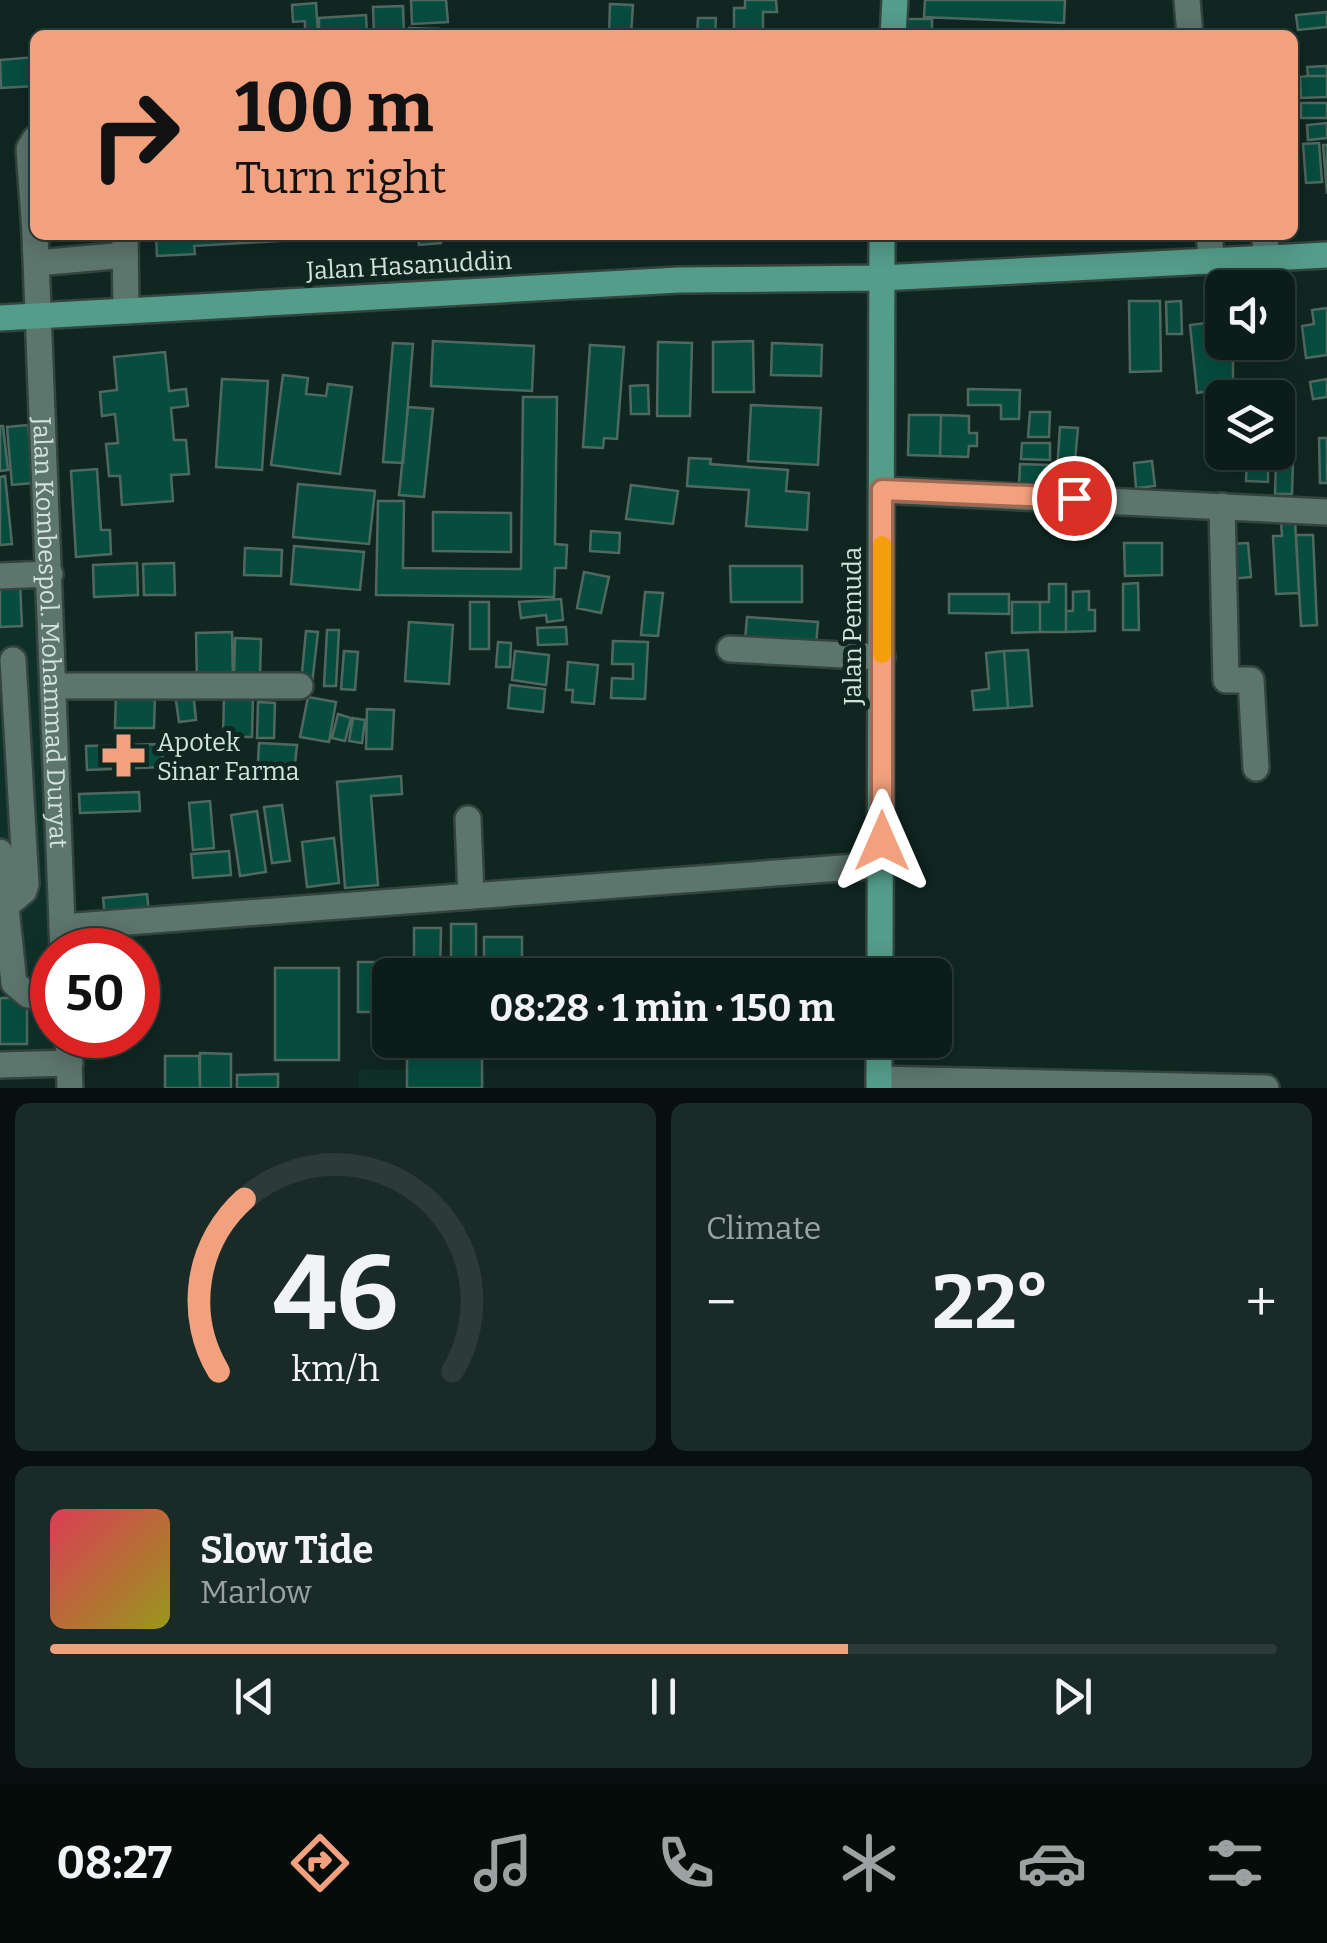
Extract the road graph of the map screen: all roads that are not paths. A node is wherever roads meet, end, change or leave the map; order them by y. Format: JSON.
{"nodes":[{"id":1,"x":895,"y":0,"type":"edge"},
{"id":2,"x":1187,"y":0,"type":"edge"},
{"id":3,"x":893,"y":30,"type":"edge"},
{"id":4,"x":1190,"y":30,"type":"edge"},
{"id":5,"x":35,"y":240,"type":"edge"},
{"id":6,"x":882,"y":240,"type":"edge"},
{"id":7,"x":1210,"y":240,"type":"edge"},
{"id":8,"x":125,"y":245,"type":"edge"},
{"id":9,"x":1266,"y":247,"type":"edge"},
{"id":10,"x":1327,"y":255,"type":"edge"},
{"id":11,"x":37,"y":263,"type":"junction"},
{"id":12,"x":1212,"y":263,"type":"junction"},
{"id":13,"x":880,"y":278,"type":"junction"},
{"id":14,"x":126,"y":311,"type":"junction"},
{"id":15,"x":40,"y":316,"type":"junction"},
{"id":16,"x":0,"y":318,"type":"edge"},
{"id":17,"x":882,"y":490,"type":"junction"},
{"id":18,"x":1222,"y":506,"type":"junction"},
{"id":19,"x":1327,"y":512,"type":"edge"},
{"id":20,"x":50,"y":574,"type":"junction"},
{"id":21,"x":0,"y":576,"type":"edge"},
{"id":22,"x":730,"y":649,"type":"dead end"},
{"id":23,"x":53,"y":658,"type":"junction"},
{"id":24,"x":882,"y":658,"type":"junction"},
{"id":25,"x":6,"y":660,"type":"edge"},
{"id":26,"x":54,"y":686,"type":"junction"},
{"id":27,"x":300,"y":686,"type":"dead end"},
{"id":28,"x":1256,"y":768,"type":"dead end"},
{"id":29,"x":468,"y":819,"type":"dead end"},
{"id":30,"x":0,"y":852,"type":"edge"},
{"id":31,"x":882,"y":865,"type":"junction"},
{"id":32,"x":471,"y":896,"type":"junction"},
{"id":33,"x":6,"y":906,"type":"junction"},
{"id":34,"x":63,"y":928,"type":"edge"},
{"id":35,"x":160,"y":929,"type":"edge"},
{"id":36,"x":880,"y":958,"type":"edge"},
{"id":37,"x":30,"y":995,"type":"edge"},
{"id":38,"x":879,"y":1058,"type":"edge"},
{"id":39,"x":0,"y":1065,"type":"edge"},
{"id":40,"x":70,"y":1076,"type":"edge"},
{"id":41,"x":879,"y":1084,"type":"edge"},
{"id":42,"x":1266,"y":1088,"type":"edge"}],
"edges":[{"from":1,"to":3,"type":"main road"},
{"from":2,"to":4,"type":"street"},
{"from":5,"to":11,"type":"street","name":"Jalan Kombespol. Mohammad Duryat"},
{"from":6,"to":13,"type":"main road","name":"Jalan Pemuda"},
{"from":7,"to":12,"type":"street"},
{"from":8,"to":11,"type":"street"},
{"from":8,"to":14,"type":"street"},
{"from":9,"to":10,"type":"main road","name":"Jalan Hasanuddin"},
{"from":9,"to":12,"type":"main road","name":"Jalan Hasanuddin"},
{"from":11,"to":15,"type":"street","name":"Jalan Kombespol. Mohammad Duryat"},
{"from":12,"to":13,"type":"main road","name":"Jalan Hasanuddin"},
{"from":13,"to":14,"type":"main road","name":"Jalan Hasanuddin"},
{"from":13,"to":17,"type":"main road","name":"Jalan Pemuda"},
{"from":14,"to":15,"type":"main road","name":"Jalan Hasanuddin"},
{"from":15,"to":16,"type":"main road","name":"Jalan Hasanuddin"},
{"from":15,"to":20,"type":"street","name":"Jalan Kombespol. Mohammad Duryat"},
{"from":17,"to":18,"type":"street"},
{"from":17,"to":24,"type":"main road","name":"Jalan Pemuda"},
{"from":18,"to":19,"type":"street"},
{"from":18,"to":28,"type":"street"},
{"from":20,"to":21,"type":"street"},
{"from":20,"to":23,"type":"street","name":"Jalan Kombespol. Mohammad Duryat"},
{"from":22,"to":24,"type":"street"},
{"from":23,"to":25,"type":"street"},
{"from":23,"to":26,"type":"street","name":"Jalan Kombespol. Mohammad Duryat"},
{"from":24,"to":31,"type":"main road","name":"Jalan Pemuda"},
{"from":25,"to":33,"type":"street"},
{"from":26,"to":27,"type":"street"},
{"from":26,"to":34,"type":"street","name":"Jalan Kombespol. Mohammad Duryat"},
{"from":29,"to":32,"type":"street"},
{"from":30,"to":33,"type":"street"},
{"from":31,"to":32,"type":"street"},
{"from":31,"to":36,"type":"main road","name":"Jalan Pemuda"},
{"from":32,"to":35,"type":"street"},
{"from":33,"to":37,"type":"street"},
{"from":38,"to":41,"type":"main road"},
{"from":39,"to":40,"type":"street"},
{"from":41,"to":42,"type":"street"}]}
